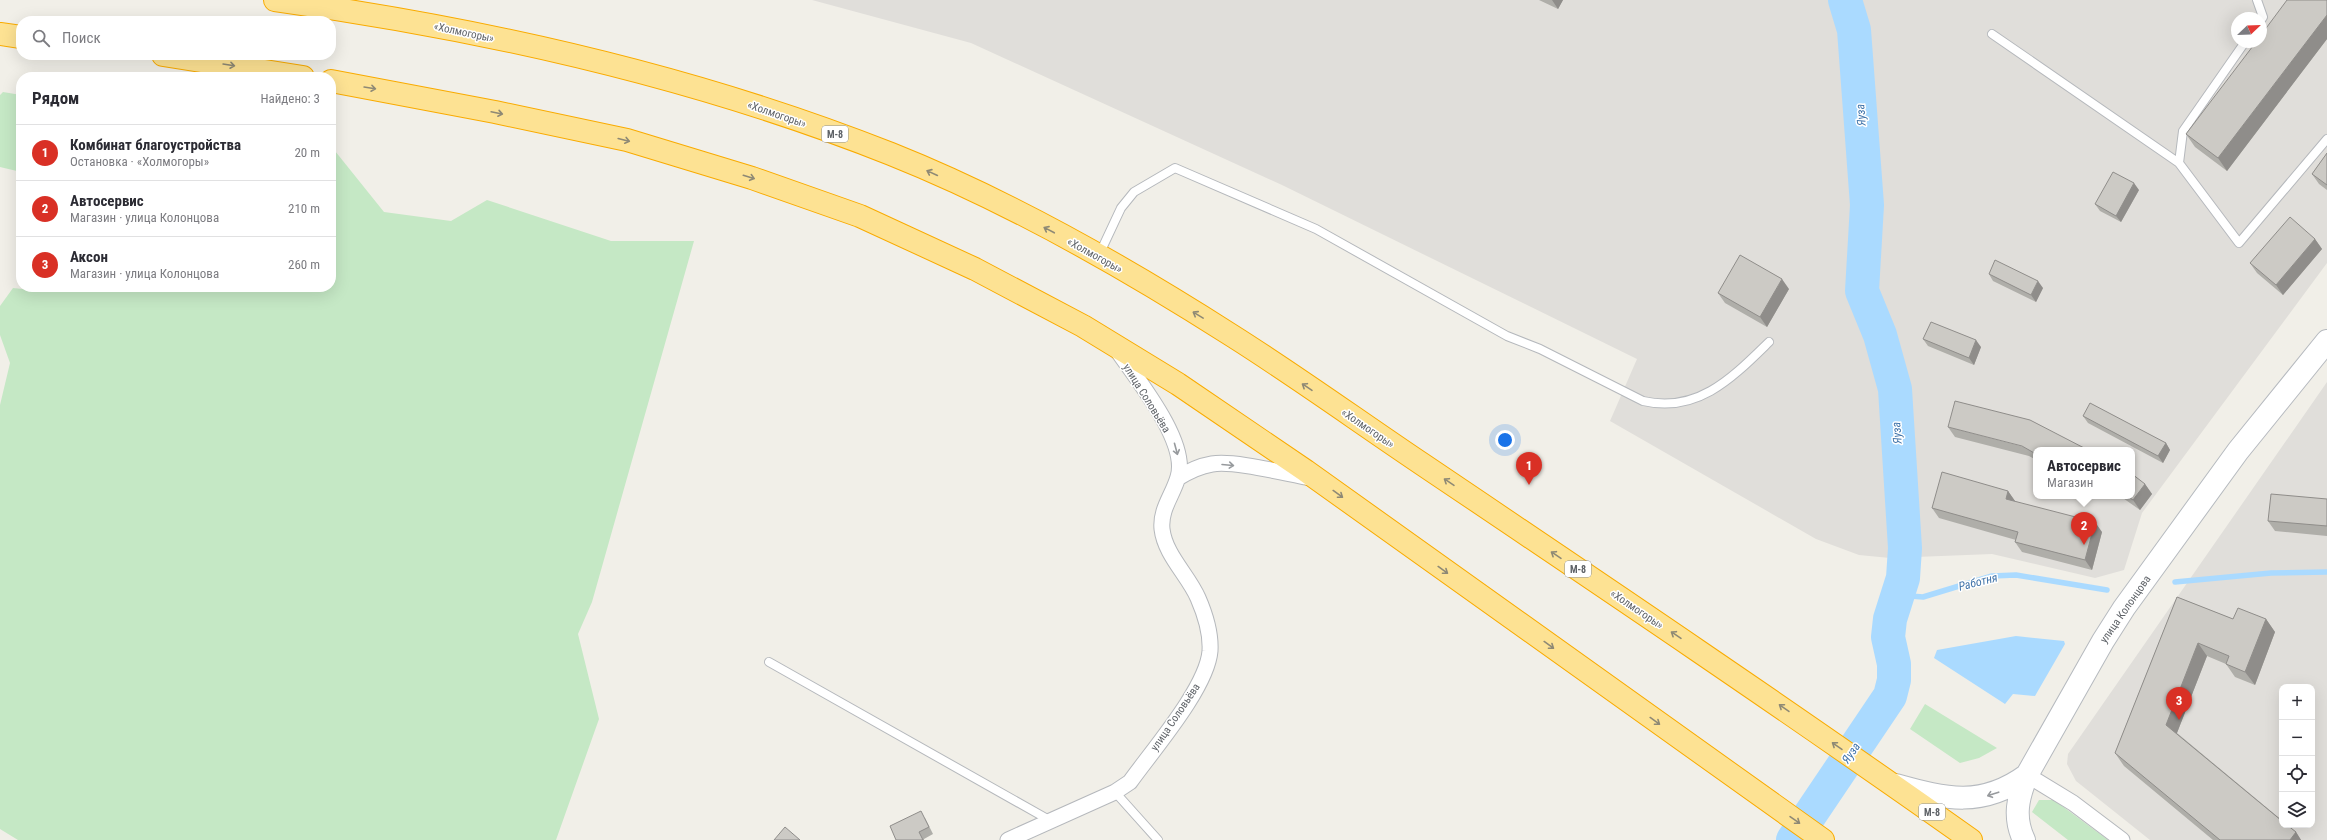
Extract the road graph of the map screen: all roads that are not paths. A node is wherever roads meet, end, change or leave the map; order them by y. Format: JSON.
{"nodes":[{"id":1,"x":275,"y":0,"type":"edge"},
{"id":2,"x":2257,"y":0,"type":"edge"},
{"id":3,"x":2261,"y":12,"type":"edge"},
{"id":4,"x":0,"y":34,"type":"edge"},
{"id":5,"x":1992,"y":34,"type":"dead end"},
{"id":6,"x":16,"y":36,"type":"edge"},
{"id":7,"x":2241,"y":48,"type":"edge"},
{"id":8,"x":195,"y":60,"type":"edge"},
{"id":9,"x":271,"y":72,"type":"edge"},
{"id":10,"x":336,"y":82,"type":"edge"},
{"id":11,"x":2327,"y":139,"type":"edge"},
{"id":12,"x":2179,"y":163,"type":"junction"},
{"id":13,"x":1098,"y":256,"type":"junction"},
{"id":14,"x":2327,"y":341,"type":"edge"},
{"id":15,"x":1769,"y":342,"type":"dead end"},
{"id":16,"x":1112,"y":344,"type":"junction"},
{"id":17,"x":1178,"y":478,"type":"junction"},
{"id":18,"x":1317,"y":479,"type":"junction"},
{"id":19,"x":769,"y":662,"type":"dead end"},
{"id":20,"x":2027,"y":775,"type":"junction"},
{"id":21,"x":1892,"y":784,"type":"junction"},
{"id":22,"x":1115,"y":792,"type":"junction"},
{"id":23,"x":1051,"y":821,"type":"junction"},
{"id":24,"x":1008,"y":840,"type":"edge"},
{"id":25,"x":1158,"y":840,"type":"edge"},
{"id":26,"x":1823,"y":840,"type":"edge"},
{"id":27,"x":1971,"y":840,"type":"edge"},
{"id":28,"x":2024,"y":840,"type":"edge"},
{"id":29,"x":2122,"y":840,"type":"edge"}],
"edges":[{"from":13,"to":1,"type":"highway","name":"«Холмогоры»","number":"М-8","one_way":true},
{"from":2,"to":3,"type":"lane"},
{"from":4,"to":6,"type":"highway"},
{"from":5,"to":12,"type":"lane"},
{"from":7,"to":12,"type":"lane"},
{"from":8,"to":9,"type":"highway","one_way":true},
{"from":10,"to":16,"type":"highway","one_way":true},
{"from":11,"to":12,"type":"lane"},
{"from":13,"to":15,"type":"lane"},
{"from":21,"to":13,"type":"highway","name":"«Холмогоры»","number":"М-8","one_way":true},
{"from":14,"to":20,"type":"street","name":"улица Колонцова"},
{"from":16,"to":17,"type":"street","name":"улица Соловьёва","one_way":true},
{"from":16,"to":18,"type":"highway"},
{"from":17,"to":18,"type":"street","one_way":true},
{"from":17,"to":22,"type":"street","name":"улица Соловьёва"},
{"from":18,"to":26,"type":"highway","one_way":true},
{"from":19,"to":23,"type":"lane"},
{"from":20,"to":21,"type":"street","name":"улица Колонцова","one_way":true},
{"from":20,"to":28,"type":"street"},
{"from":20,"to":29,"type":"street"},
{"from":21,"to":27,"type":"highway","number":"М-8"},
{"from":22,"to":23,"type":"street","name":"улица Соловьёва"},
{"from":22,"to":25,"type":"lane"},
{"from":23,"to":24,"type":"street","name":"улица Соловьёва"}]}
